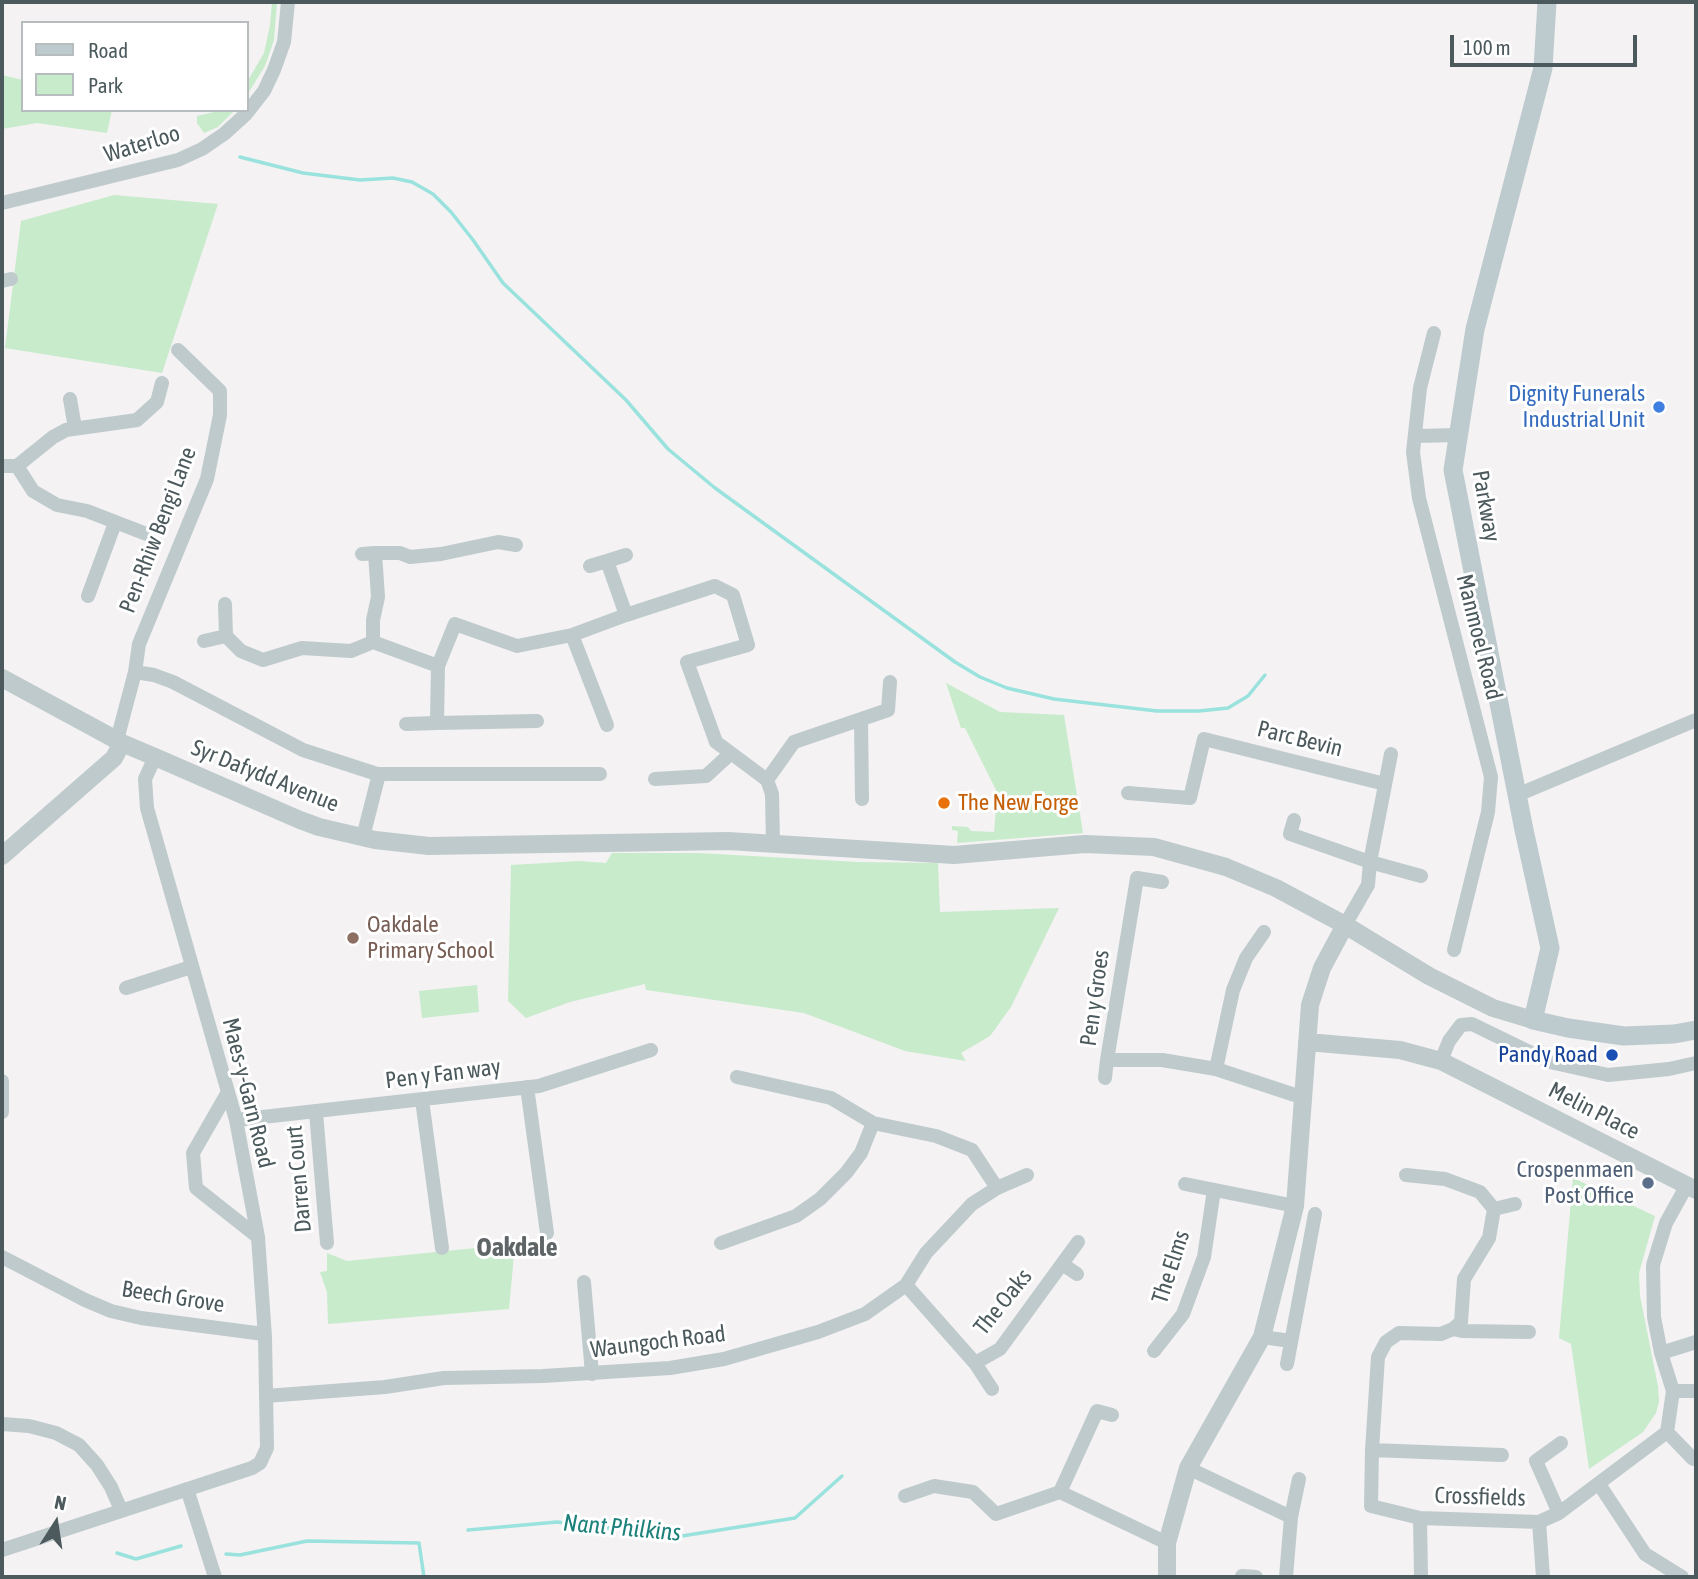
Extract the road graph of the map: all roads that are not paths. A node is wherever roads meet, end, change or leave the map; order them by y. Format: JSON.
{"nodes":[{"id":1,"x":288,"y":2,"type":"edge"},
{"id":2,"x":1547,"y":2,"type":"edge"},
{"id":3,"x":248,"y":110,"type":"edge"},
{"id":4,"x":246,"y":112,"type":"edge"},
{"id":5,"x":2,"y":203,"type":"edge"},
{"id":6,"x":1434,"y":333,"type":"dead end"},
{"id":7,"x":178,"y":349,"type":"dead end"},
{"id":8,"x":162,"y":383,"type":"dead end"},
{"id":9,"x":70,"y":399,"type":"dead end"},
{"id":10,"x":75,"y":428,"type":"junction"},
{"id":11,"x":1458,"y":435,"type":"junction"},
{"id":12,"x":1415,"y":436,"type":"junction"},
{"id":13,"x":2,"y":466,"type":"edge"},
{"id":14,"x":17,"y":466,"type":"junction"},
{"id":15,"x":115,"y":523,"type":"junction"},
{"id":16,"x":149,"y":535,"type":"dead end"},
{"id":17,"x":516,"y":545,"type":"dead end"},
{"id":18,"x":626,"y":555,"type":"dead end"},
{"id":19,"x":607,"y":561,"type":"junction"},
{"id":20,"x":590,"y":566,"type":"dead end"},
{"id":21,"x":88,"y":596,"type":"dead end"},
{"id":22,"x":225,"y":604,"type":"dead end"},
{"id":23,"x":626,"y":615,"type":"junction"},
{"id":24,"x":572,"y":635,"type":"junction"},
{"id":25,"x":226,"y":636,"type":"junction"},
{"id":26,"x":204,"y":640,"type":"dead end"},
{"id":27,"x":373,"y":642,"type":"junction"},
{"id":28,"x":438,"y":666,"type":"junction"},
{"id":29,"x":135,"y":672,"type":"junction"},
{"id":30,"x":2,"y":678,"type":"edge"},
{"id":31,"x":890,"y":682,"type":"dead end"},
{"id":32,"x":861,"y":719,"type":"junction"},
{"id":33,"x":1696,"y":720,"type":"edge"},
{"id":34,"x":537,"y":721,"type":"dead end"},
{"id":35,"x":437,"y":723,"type":"junction"},
{"id":36,"x":406,"y":724,"type":"dead end"},
{"id":37,"x":607,"y":725,"type":"dead end"},
{"id":38,"x":120,"y":741,"type":"junction"},
{"id":39,"x":730,"y":754,"type":"junction"},
{"id":40,"x":1391,"y":754,"type":"dead end"},
{"id":41,"x":155,"y":757,"type":"junction"},
{"id":42,"x":379,"y":774,"type":"junction"},
{"id":43,"x":600,"y":774,"type":"dead end"},
{"id":44,"x":655,"y":779,"type":"dead end"},
{"id":45,"x":767,"y":780,"type":"junction"},
{"id":46,"x":1385,"y":784,"type":"junction"},
{"id":47,"x":1128,"y":793,"type":"dead end"},
{"id":48,"x":1517,"y":795,"type":"junction"},
{"id":49,"x":862,"y":799,"type":"dead end"},
{"id":50,"x":1294,"y":820,"type":"dead end"},
{"id":51,"x":363,"y":837,"type":"junction"},
{"id":52,"x":773,"y":844,"type":"junction"},
{"id":53,"x":2,"y":856,"type":"edge"},
{"id":54,"x":1370,"y":862,"type":"junction"},
{"id":55,"x":1420,"y":876,"type":"dead end"},
{"id":56,"x":1162,"y":882,"type":"dead end"},
{"id":57,"x":1345,"y":925,"type":"junction"},
{"id":58,"x":1264,"y":932,"type":"dead end"},
{"id":59,"x":1454,"y":950,"type":"dead end"},
{"id":60,"x":191,"y":967,"type":"junction"},
{"id":61,"x":126,"y":988,"type":"dead end"},
{"id":62,"x":1533,"y":1020,"type":"junction"},
{"id":63,"x":1696,"y":1030,"type":"edge"},
{"id":64,"x":1307,"y":1042,"type":"junction"},
{"id":65,"x":651,"y":1050,"type":"dead end"},
{"id":66,"x":1107,"y":1060,"type":"junction"},
{"id":67,"x":1441,"y":1061,"type":"junction"},
{"id":68,"x":1696,"y":1063,"type":"edge"},
{"id":69,"x":1216,"y":1069,"type":"junction"},
{"id":70,"x":737,"y":1077,"type":"dead end"},
{"id":71,"x":1105,"y":1078,"type":"dead end"},
{"id":72,"x":2,"y":1081,"type":"edge"},
{"id":73,"x":527,"y":1087,"type":"junction"},
{"id":74,"x":228,"y":1092,"type":"junction"},
{"id":75,"x":1304,"y":1098,"type":"junction"},
{"id":76,"x":422,"y":1100,"type":"junction"},
{"id":77,"x":2,"y":1112,"type":"edge"},
{"id":78,"x":316,"y":1112,"type":"junction"},
{"id":79,"x":236,"y":1120,"type":"junction"},
{"id":80,"x":873,"y":1123,"type":"junction"},
{"id":81,"x":1027,"y":1175,"type":"dead end"},
{"id":82,"x":1406,"y":1175,"type":"dead end"},
{"id":83,"x":1185,"y":1184,"type":"dead end"},
{"id":84,"x":997,"y":1188,"type":"junction"},
{"id":85,"x":1692,"y":1188,"type":"edge"},
{"id":86,"x":1214,"y":1190,"type":"junction"},
{"id":87,"x":1515,"y":1204,"type":"dead end"},
{"id":88,"x":1295,"y":1206,"type":"junction"},
{"id":89,"x":1494,"y":1209,"type":"junction"},
{"id":90,"x":1315,"y":1214,"type":"dead end"},
{"id":91,"x":547,"y":1233,"type":"dead end"},
{"id":92,"x":1289,"y":1236,"type":"junction"},
{"id":93,"x":258,"y":1237,"type":"junction"},
{"id":94,"x":1311,"y":1238,"type":"junction"},
{"id":95,"x":1078,"y":1242,"type":"dead end"},
{"id":96,"x":327,"y":1243,"type":"dead end"},
{"id":97,"x":721,"y":1243,"type":"dead end"},
{"id":98,"x":442,"y":1248,"type":"dead end"},
{"id":99,"x":2,"y":1257,"type":"edge"},
{"id":100,"x":1062,"y":1265,"type":"junction"},
{"id":101,"x":1077,"y":1274,"type":"dead end"},
{"id":102,"x":584,"y":1282,"type":"dead end"},
{"id":103,"x":906,"y":1285,"type":"junction"},
{"id":104,"x":1453,"y":1329,"type":"junction"},
{"id":105,"x":1528,"y":1332,"type":"dead end"},
{"id":106,"x":264,"y":1334,"type":"junction"},
{"id":107,"x":1262,"y":1337,"type":"junction"},
{"id":108,"x":1291,"y":1341,"type":"junction"},
{"id":109,"x":1696,"y":1342,"type":"edge"},
{"id":110,"x":1154,"y":1351,"type":"dead end"},
{"id":111,"x":1661,"y":1353,"type":"junction"},
{"id":112,"x":975,"y":1363,"type":"junction"},
{"id":113,"x":1287,"y":1364,"type":"dead end"},
{"id":114,"x":592,"y":1374,"type":"junction"},
{"id":115,"x":992,"y":1389,"type":"dead end"},
{"id":116,"x":1673,"y":1391,"type":"junction"},
{"id":117,"x":1696,"y":1391,"type":"edge"},
{"id":118,"x":266,"y":1396,"type":"junction"},
{"id":119,"x":1112,"y":1415,"type":"dead end"},
{"id":120,"x":2,"y":1423,"type":"edge"},
{"id":121,"x":1667,"y":1432,"type":"junction"},
{"id":122,"x":1561,"y":1443,"type":"dead end"},
{"id":123,"x":1372,"y":1450,"type":"junction"},
{"id":124,"x":1502,"y":1455,"type":"dead end"},
{"id":125,"x":1696,"y":1459,"type":"edge"},
{"id":126,"x":1188,"y":1468,"type":"junction"},
{"id":127,"x":1299,"y":1479,"type":"dead end"},
{"id":128,"x":1600,"y":1484,"type":"junction"},
{"id":129,"x":187,"y":1489,"type":"junction"},
{"id":130,"x":1060,"y":1492,"type":"junction"},
{"id":131,"x":905,"y":1496,"type":"dead end"},
{"id":132,"x":121,"y":1510,"type":"junction"},
{"id":133,"x":1559,"y":1513,"type":"junction"},
{"id":134,"x":1291,"y":1517,"type":"junction"},
{"id":135,"x":1420,"y":1518,"type":"junction"},
{"id":136,"x":1539,"y":1522,"type":"junction"},
{"id":137,"x":1167,"y":1543,"type":"junction"},
{"id":138,"x":2,"y":1550,"type":"edge"},
{"id":139,"x":215,"y":1577,"type":"edge"},
{"id":140,"x":1167,"y":1577,"type":"edge"},
{"id":141,"x":1286,"y":1577,"type":"edge"},
{"id":142,"x":1421,"y":1577,"type":"edge"},
{"id":143,"x":1543,"y":1577,"type":"edge"},
{"id":144,"x":1682,"y":1577,"type":"edge"}],
"edges":[{"from":1,"to":3,"type":"street","name":"Waterloo"},
{"from":2,"to":11,"type":"main road","name":"Parkway"},
{"from":4,"to":5,"type":"street","name":"Waterloo"},
{"from":6,"to":12,"type":"street","name":"Manmoel Road"},
{"from":7,"to":29,"type":"street","name":"Pen-Rhiw Bengi Lane"},
{"from":8,"to":10,"type":"street"},
{"from":9,"to":10,"type":"street"},
{"from":10,"to":14,"type":"street"},
{"from":11,"to":12,"type":"street"},
{"from":11,"to":48,"type":"main road","name":"Parkway"},
{"from":12,"to":59,"type":"street","name":"Manmoel Road"},
{"from":13,"to":14,"type":"street"},
{"from":14,"to":15,"type":"street"},
{"from":15,"to":16,"type":"street"},
{"from":15,"to":21,"type":"street"},
{"from":17,"to":27,"type":"street"},
{"from":18,"to":19,"type":"street"},
{"from":19,"to":20,"type":"street"},
{"from":19,"to":23,"type":"street"},
{"from":22,"to":25,"type":"street"},
{"from":23,"to":24,"type":"street"},
{"from":23,"to":39,"type":"street"},
{"from":24,"to":28,"type":"street"},
{"from":24,"to":37,"type":"street"},
{"from":25,"to":26,"type":"street"},
{"from":25,"to":27,"type":"street"},
{"from":27,"to":28,"type":"street"},
{"from":28,"to":35,"type":"street"},
{"from":29,"to":38,"type":"street","name":"Pen-Rhiw Bengi Lane"},
{"from":29,"to":42,"type":"street"},
{"from":30,"to":38,"type":"street","name":"Syr Dafydd Avenue"},
{"from":31,"to":32,"type":"street"},
{"from":32,"to":45,"type":"street"},
{"from":32,"to":49,"type":"street"},
{"from":33,"to":48,"type":"street"},
{"from":34,"to":35,"type":"street"},
{"from":35,"to":36,"type":"street"},
{"from":38,"to":41,"type":"street","name":"Syr Dafydd Avenue"},
{"from":38,"to":53,"type":"street"},
{"from":39,"to":44,"type":"street"},
{"from":39,"to":45,"type":"street"},
{"from":40,"to":46,"type":"street"},
{"from":41,"to":51,"type":"street","name":"Syr Dafydd Avenue"},
{"from":41,"to":60,"type":"street","name":"Maes-y-Garn Road"},
{"from":42,"to":43,"type":"street"},
{"from":42,"to":51,"type":"street"},
{"from":45,"to":52,"type":"street"},
{"from":46,"to":47,"type":"street","name":"Parc Bevin"},
{"from":46,"to":54,"type":"street"},
{"from":48,"to":62,"type":"main road","name":"Parkway"},
{"from":50,"to":54,"type":"street"},
{"from":51,"to":52,"type":"street","name":"Syr Dafydd Avenue"},
{"from":52,"to":57,"type":"street","name":"Syr Dafydd Avenue"},
{"from":54,"to":55,"type":"street"},
{"from":54,"to":57,"type":"street"},
{"from":56,"to":66,"type":"street","name":"Pen y Groes"},
{"from":57,"to":62,"type":"street","name":"Syr Dafydd Avenue"},
{"from":57,"to":64,"type":"street"},
{"from":58,"to":69,"type":"street"},
{"from":60,"to":61,"type":"street"},
{"from":60,"to":74,"type":"street","name":"Maes-y-Garn Road"},
{"from":62,"to":63,"type":"main road"},
{"from":64,"to":67,"type":"street","name":"Melin Place"},
{"from":64,"to":75,"type":"street"},
{"from":65,"to":73,"type":"street","name":"Pen y Fan way"},
{"from":66,"to":69,"type":"street","name":"Pen y Groes"},
{"from":66,"to":71,"type":"street"},
{"from":67,"to":68,"type":"street"},
{"from":67,"to":85,"type":"street","name":"Melin Place"},
{"from":69,"to":75,"type":"street","name":"Pen y Groes"},
{"from":70,"to":80,"type":"street"},
{"from":72,"to":77,"type":"street"},
{"from":73,"to":76,"type":"street","name":"Pen y Fan way"},
{"from":73,"to":91,"type":"street"},
{"from":74,"to":79,"type":"street","name":"Maes-y-Garn Road"},
{"from":74,"to":93,"type":"street"},
{"from":75,"to":88,"type":"street"},
{"from":76,"to":78,"type":"street","name":"Pen y Fan way"},
{"from":76,"to":98,"type":"street"},
{"from":78,"to":79,"type":"street","name":"Pen y Fan way"},
{"from":78,"to":96,"type":"street","name":"Darren Court"},
{"from":79,"to":93,"type":"street","name":"Maes-y-Garn Road"},
{"from":80,"to":84,"type":"street"},
{"from":80,"to":97,"type":"street"},
{"from":81,"to":84,"type":"street","name":"Waungoch Road"},
{"from":82,"to":89,"type":"street"},
{"from":83,"to":86,"type":"street"},
{"from":84,"to":103,"type":"street","name":"Waungoch Road"},
{"from":85,"to":111,"type":"street"},
{"from":86,"to":88,"type":"street"},
{"from":86,"to":110,"type":"street","name":"The Elms"},
{"from":87,"to":89,"type":"street"},
{"from":88,"to":92,"type":"street"},
{"from":89,"to":104,"type":"street"},
{"from":90,"to":94,"type":"street"},
{"from":92,"to":94,"type":"street"},
{"from":92,"to":107,"type":"street"},
{"from":93,"to":106,"type":"street","name":"Maes-y-Garn Road"},
{"from":94,"to":108,"type":"street"},
{"from":95,"to":100,"type":"street","name":"The Oaks"},
{"from":99,"to":106,"type":"street","name":"Beech Grove"},
{"from":100,"to":101,"type":"street","name":"The Oaks"},
{"from":100,"to":112,"type":"street","name":"The Oaks"},
{"from":102,"to":114,"type":"street"},
{"from":103,"to":112,"type":"street","name":"The Oaks"},
{"from":103,"to":114,"type":"street","name":"Waungoch Road"},
{"from":104,"to":105,"type":"street"},
{"from":104,"to":123,"type":"street"},
{"from":106,"to":118,"type":"street","name":"Maes-y-Garn Road"},
{"from":107,"to":108,"type":"street"},
{"from":107,"to":126,"type":"street"},
{"from":108,"to":113,"type":"street"},
{"from":109,"to":111,"type":"street"},
{"from":111,"to":116,"type":"street"},
{"from":112,"to":115,"type":"street","name":"The Oaks"},
{"from":114,"to":118,"type":"street","name":"Waungoch Road"},
{"from":116,"to":117,"type":"street"},
{"from":116,"to":121,"type":"street"},
{"from":118,"to":129,"type":"street","name":"Maes-y-Garn Road"},
{"from":119,"to":130,"type":"street"},
{"from":120,"to":132,"type":"street"},
{"from":121,"to":125,"type":"street"},
{"from":121,"to":128,"type":"street","name":"Crossfields"},
{"from":122,"to":133,"type":"street","name":"Crossfields"},
{"from":123,"to":124,"type":"street"},
{"from":123,"to":135,"type":"street","name":"Crossfields"},
{"from":126,"to":134,"type":"street"},
{"from":126,"to":137,"type":"street"},
{"from":127,"to":134,"type":"street"},
{"from":128,"to":133,"type":"street","name":"Crossfields"},
{"from":128,"to":144,"type":"street"},
{"from":129,"to":132,"type":"street"},
{"from":129,"to":139,"type":"street"},
{"from":130,"to":131,"type":"street"},
{"from":130,"to":137,"type":"street"},
{"from":132,"to":138,"type":"street"},
{"from":133,"to":136,"type":"street","name":"Crossfields"},
{"from":134,"to":141,"type":"street"},
{"from":135,"to":136,"type":"street","name":"Crossfields"},
{"from":135,"to":142,"type":"street","name":"Crossfields"},
{"from":136,"to":143,"type":"street","name":"Crossfields"},
{"from":137,"to":140,"type":"street"}]}
